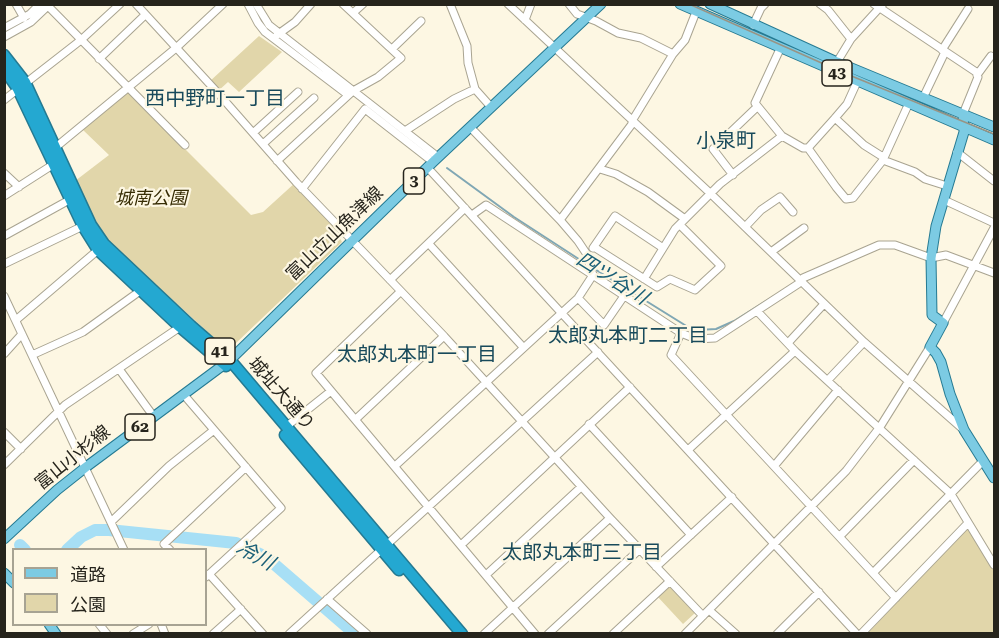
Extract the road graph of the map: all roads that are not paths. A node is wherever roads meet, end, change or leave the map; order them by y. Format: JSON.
{"nodes":[{"id":1,"x":16,"y":4,"type":"edge"},
{"id":2,"x":40,"y":4,"type":"edge"},
{"id":3,"x":120,"y":4,"type":"edge"},
{"id":4,"x":136,"y":4,"type":"edge"},
{"id":5,"x":223,"y":4,"type":"edge"},
{"id":6,"x":248,"y":4,"type":"edge"},
{"id":7,"x":256,"y":4,"type":"edge"},
{"id":8,"x":311,"y":4,"type":"edge"},
{"id":9,"x":344,"y":4,"type":"edge"},
{"id":10,"x":363,"y":4,"type":"edge"},
{"id":11,"x":450,"y":4,"type":"edge"},
{"id":12,"x":508,"y":4,"type":"edge"},
{"id":13,"x":531,"y":4,"type":"edge"},
{"id":14,"x":569,"y":4,"type":"edge"},
{"id":15,"x":601,"y":4,"type":"edge"},
{"id":16,"x":680,"y":4,"type":"edge"},
{"id":17,"x":710,"y":4,"type":"edge"},
{"id":18,"x":765,"y":4,"type":"edge"},
{"id":19,"x":819,"y":4,"type":"edge"},
{"id":20,"x":49,"y":5,"type":"edge"},
{"id":21,"x":879,"y":6,"type":"edge"},
{"id":22,"x":968,"y":9,"type":"dead end"},
{"id":23,"x":696,"y":12,"type":"junction"},
{"id":24,"x":353,"y":13,"type":"junction"},
{"id":25,"x":145,"y":15,"type":"junction"},
{"id":26,"x":24,"y":18,"type":"junction"},
{"id":27,"x":586,"y":18,"type":"junction"},
{"id":28,"x":421,"y":21,"type":"dead end"},
{"id":29,"x":525,"y":21,"type":"junction"},
{"id":30,"x":753,"y":25,"type":"junction"},
{"id":31,"x":4,"y":28,"type":"edge"},
{"id":32,"x":280,"y":33,"type":"junction"},
{"id":33,"x":4,"y":37,"type":"edge"},
{"id":34,"x":272,"y":38,"type":"junction"},
{"id":35,"x":851,"y":39,"type":"junction"},
{"id":36,"x":81,"y":40,"type":"junction"},
{"id":37,"x":555,"y":47,"type":"junction"},
{"id":38,"x":176,"y":48,"type":"junction"},
{"id":39,"x":392,"y":49,"type":"junction"},
{"id":40,"x":780,"y":49,"type":"junction"},
{"id":41,"x":943,"y":51,"type":"junction"},
{"id":42,"x":673,"y":54,"type":"junction"},
{"id":43,"x":4,"y":55,"type":"edge"},
{"id":44,"x":990,"y":56,"type":"dead end"},
{"id":45,"x":99,"y":59,"type":"junction"},
{"id":46,"x":837,"y":62,"type":"junction"},
{"id":47,"x":4,"y":69,"type":"edge"},
{"id":48,"x":977,"y":75,"type":"junction"},
{"id":49,"x":857,"y":82,"type":"junction"},
{"id":50,"x":22,"y":86,"type":"junction"},
{"id":51,"x":127,"y":87,"type":"junction"},
{"id":52,"x":475,"y":89,"type":"junction"},
{"id":53,"x":298,"y":92,"type":"dead end"},
{"id":54,"x":351,"y":93,"type":"junction"},
{"id":55,"x":314,"y":98,"type":"dead end"},
{"id":56,"x":923,"y":98,"type":"junction"},
{"id":57,"x":4,"y":100,"type":"edge"},
{"id":58,"x":909,"y":103,"type":"junction"},
{"id":59,"x":491,"y":107,"type":"junction"},
{"id":60,"x":758,"y":107,"type":"junction"},
{"id":61,"x":963,"y":114,"type":"junction"},
{"id":62,"x":836,"y":118,"type":"junction"},
{"id":63,"x":632,"y":121,"type":"junction"},
{"id":64,"x":964,"y":126,"type":"junction"},
{"id":65,"x":470,"y":127,"type":"junction"},
{"id":66,"x":994,"y":127,"type":"edge"},
{"id":67,"x":405,"y":131,"type":"junction"},
{"id":68,"x":253,"y":133,"type":"junction"},
{"id":69,"x":782,"y":136,"type":"junction"},
{"id":70,"x":994,"y":140,"type":"edge"},
{"id":71,"x":263,"y":144,"type":"junction"},
{"id":72,"x":185,"y":146,"type":"dead end"},
{"id":73,"x":56,"y":147,"type":"junction"},
{"id":74,"x":808,"y":148,"type":"junction"},
{"id":75,"x":957,"y":152,"type":"junction"},
{"id":76,"x":883,"y":158,"type":"junction"},
{"id":77,"x":277,"y":161,"type":"junction"},
{"id":78,"x":433,"y":162,"type":"junction"},
{"id":79,"x":54,"y":164,"type":"junction"},
{"id":80,"x":600,"y":169,"type":"junction"},
{"id":81,"x":4,"y":173,"type":"edge"},
{"id":82,"x":733,"y":175,"type":"junction"},
{"id":83,"x":994,"y":181,"type":"edge"},
{"id":84,"x":19,"y":186,"type":"junction"},
{"id":85,"x":947,"y":186,"type":"junction"},
{"id":86,"x":302,"y":189,"type":"junction"},
{"id":87,"x":711,"y":194,"type":"junction"},
{"id":88,"x":4,"y":196,"type":"edge"},
{"id":89,"x":71,"y":199,"type":"junction"},
{"id":90,"x":944,"y":200,"type":"junction"},
{"id":91,"x":465,"y":208,"type":"junction"},
{"id":92,"x":793,"y":212,"type":"dead end"},
{"id":93,"x":472,"y":215,"type":"junction"},
{"id":94,"x":560,"y":220,"type":"junction"},
{"id":95,"x":683,"y":222,"type":"junction"},
{"id":96,"x":994,"y":223,"type":"edge"},
{"id":97,"x":83,"y":226,"type":"junction"},
{"id":98,"x":745,"y":227,"type":"junction"},
{"id":99,"x":804,"y":228,"type":"dead end"},
{"id":100,"x":994,"y":228,"type":"edge"},
{"id":101,"x":4,"y":236,"type":"edge"},
{"id":102,"x":352,"y":242,"type":"junction"},
{"id":103,"x":429,"y":244,"type":"junction"},
{"id":104,"x":594,"y":246,"type":"junction"},
{"id":105,"x":663,"y":248,"type":"junction"},
{"id":106,"x":98,"y":250,"type":"junction"},
{"id":107,"x":771,"y":252,"type":"junction"},
{"id":108,"x":586,"y":253,"type":"junction"},
{"id":109,"x":931,"y":258,"type":"junction"},
{"id":110,"x":4,"y":264,"type":"edge"},
{"id":111,"x":976,"y":264,"type":"junction"},
{"id":112,"x":994,"y":273,"type":"edge"},
{"id":113,"x":593,"y":275,"type":"junction"},
{"id":114,"x":644,"y":279,"type":"junction"},
{"id":115,"x":390,"y":280,"type":"junction"},
{"id":116,"x":801,"y":281,"type":"junction"},
{"id":117,"x":140,"y":291,"type":"junction"},
{"id":118,"x":400,"y":292,"type":"junction"},
{"id":119,"x":4,"y":296,"type":"edge"},
{"id":120,"x":624,"y":296,"type":"junction"},
{"id":121,"x":578,"y":298,"type":"junction"},
{"id":122,"x":824,"y":304,"type":"junction"},
{"id":123,"x":757,"y":311,"type":"junction"},
{"id":124,"x":561,"y":312,"type":"junction"},
{"id":125,"x":16,"y":320,"type":"junction"},
{"id":126,"x":943,"y":322,"type":"junction"},
{"id":127,"x":180,"y":327,"type":"junction"},
{"id":128,"x":681,"y":333,"type":"junction"},
{"id":129,"x":22,"y":334,"type":"junction"},
{"id":130,"x":444,"y":336,"type":"junction"},
{"id":131,"x":864,"y":342,"type":"junction"},
{"id":132,"x":788,"y":343,"type":"junction"},
{"id":133,"x":523,"y":347,"type":"junction"},
{"id":134,"x":930,"y":347,"type":"junction"},
{"id":135,"x":795,"y":351,"type":"junction"},
{"id":136,"x":598,"y":352,"type":"junction"},
{"id":137,"x":4,"y":354,"type":"edge"},
{"id":138,"x":32,"y":355,"type":"junction"},
{"id":139,"x":227,"y":362,"type":"junction"},
{"id":140,"x":119,"y":369,"type":"junction"},
{"id":141,"x":828,"y":380,"type":"junction"},
{"id":142,"x":909,"y":381,"type":"junction"},
{"id":143,"x":485,"y":382,"type":"junction"},
{"id":144,"x":630,"y":387,"type":"junction"},
{"id":145,"x":838,"y":390,"type":"junction"},
{"id":146,"x":330,"y":391,"type":"junction"},
{"id":147,"x":184,"y":395,"type":"junction"},
{"id":148,"x":59,"y":412,"type":"junction"},
{"id":149,"x":727,"y":414,"type":"junction"},
{"id":150,"x":154,"y":417,"type":"junction"},
{"id":151,"x":356,"y":419,"type":"junction"},
{"id":152,"x":523,"y":422,"type":"junction"},
{"id":153,"x":589,"y":424,"type":"junction"},
{"id":154,"x":286,"y":426,"type":"junction"},
{"id":155,"x":880,"y":427,"type":"junction"},
{"id":156,"x":214,"y":430,"type":"junction"},
{"id":157,"x":964,"y":430,"type":"junction"},
{"id":158,"x":4,"y":432,"type":"edge"},
{"id":159,"x":21,"y":449,"type":"junction"},
{"id":160,"x":688,"y":450,"type":"junction"},
{"id":161,"x":555,"y":457,"type":"junction"},
{"id":162,"x":914,"y":460,"type":"junction"},
{"id":163,"x":989,"y":464,"type":"edge"},
{"id":164,"x":4,"y":465,"type":"edge"},
{"id":165,"x":775,"y":465,"type":"junction"},
{"id":166,"x":395,"y":466,"type":"junction"},
{"id":167,"x":86,"y":467,"type":"junction"},
{"id":168,"x":246,"y":467,"type":"junction"},
{"id":169,"x":994,"y":478,"type":"edge"},
{"id":170,"x":582,"y":487,"type":"junction"},
{"id":171,"x":951,"y":494,"type":"junction"},
{"id":172,"x":732,"y":497,"type":"junction"},
{"id":173,"x":812,"y":506,"type":"junction"},
{"id":174,"x":429,"y":507,"type":"junction"},
{"id":175,"x":610,"y":518,"type":"junction"},
{"id":176,"x":112,"y":521,"type":"junction"},
{"id":177,"x":968,"y":523,"type":"junction"},
{"id":178,"x":691,"y":535,"type":"junction"},
{"id":179,"x":840,"y":536,"type":"junction"},
{"id":180,"x":4,"y":539,"type":"edge"},
{"id":181,"x":775,"y":544,"type":"junction"},
{"id":182,"x":461,"y":545,"type":"junction"},
{"id":183,"x":385,"y":547,"type":"junction"},
{"id":184,"x":124,"y":548,"type":"edge"},
{"id":185,"x":169,"y":548,"type":"edge"},
{"id":186,"x":640,"y":549,"type":"junction"},
{"id":187,"x":994,"y":565,"type":"edge"},
{"id":188,"x":657,"y":567,"type":"junction"},
{"id":189,"x":873,"y":573,"type":"junction"},
{"id":190,"x":207,"y":575,"type":"edge"},
{"id":191,"x":486,"y":575,"type":"junction"},
{"id":192,"x":670,"y":581,"type":"junction"},
{"id":193,"x":819,"y":592,"type":"junction"},
{"id":194,"x":896,"y":598,"type":"junction"},
{"id":195,"x":323,"y":603,"type":"junction"},
{"id":196,"x":513,"y":607,"type":"junction"},
{"id":197,"x":241,"y":609,"type":"junction"},
{"id":198,"x":706,"y":613,"type":"junction"},
{"id":199,"x":213,"y":633,"type":"edge"},
{"id":200,"x":263,"y":633,"type":"edge"},
{"id":201,"x":289,"y":633,"type":"edge"},
{"id":202,"x":367,"y":633,"type":"edge"},
{"id":203,"x":454,"y":633,"type":"edge"},
{"id":204,"x":462,"y":633,"type":"edge"},
{"id":205,"x":484,"y":633,"type":"edge"},
{"id":206,"x":535,"y":633,"type":"edge"},
{"id":207,"x":548,"y":633,"type":"edge"},
{"id":208,"x":613,"y":633,"type":"edge"},
{"id":209,"x":686,"y":633,"type":"edge"},
{"id":210,"x":736,"y":633,"type":"edge"},
{"id":211,"x":777,"y":633,"type":"edge"},
{"id":212,"x":859,"y":633,"type":"edge"}],
"edges":[{"from":1,"to":26,"type":"street"},
{"from":2,"to":26,"type":"street"},
{"from":3,"to":36,"type":"street"},
{"from":4,"to":25,"type":"street"},
{"from":5,"to":38,"type":"street"},
{"from":6,"to":34,"type":"street"},
{"from":7,"to":32,"type":"street"},
{"from":8,"to":32,"type":"street"},
{"from":9,"to":24,"type":"street"},
{"from":10,"to":24,"type":"street"},
{"from":11,"to":52,"type":"street"},
{"from":12,"to":29,"type":"street"},
{"from":13,"to":29,"type":"street"},
{"from":14,"to":27,"type":"street"},
{"from":15,"to":27,"type":"main road","name":"富山立山魚津線","number":"3"},
{"from":16,"to":23,"type":"main road","number":"43"},
{"from":17,"to":30,"type":"main road","number":"43"},
{"from":18,"to":30,"type":"street"},
{"from":19,"to":35,"type":"street"},
{"from":20,"to":33,"type":"street"},
{"from":20,"to":36,"type":"street"},
{"from":21,"to":35,"type":"street"},
{"from":21,"to":41,"type":"street"},
{"from":22,"to":41,"type":"street"},
{"from":23,"to":40,"type":"main road","number":"43"},
{"from":23,"to":42,"type":"street"},
{"from":24,"to":39,"type":"street"},
{"from":25,"to":38,"type":"street"},
{"from":25,"to":45,"type":"street"},
{"from":26,"to":31,"type":"street"},
{"from":27,"to":37,"type":"main road","name":"富山立山魚津線","number":"3"},
{"from":27,"to":42,"type":"street"},
{"from":28,"to":39,"type":"street"},
{"from":29,"to":37,"type":"street"},
{"from":30,"to":46,"type":"main road","number":"43"},
{"from":32,"to":34,"type":"street"},
{"from":32,"to":54,"type":"street"},
{"from":34,"to":54,"type":"street"},
{"from":35,"to":46,"type":"street"},
{"from":36,"to":45,"type":"street"},
{"from":36,"to":50,"type":"street"},
{"from":37,"to":59,"type":"main road","name":"富山立山魚津線","number":"3"},
{"from":37,"to":63,"type":"street"},
{"from":38,"to":51,"type":"street"},
{"from":38,"to":68,"type":"street"},
{"from":39,"to":54,"type":"street"},
{"from":40,"to":49,"type":"main road","number":"43"},
{"from":40,"to":60,"type":"street"},
{"from":41,"to":48,"type":"street"},
{"from":41,"to":56,"type":"street"},
{"from":42,"to":63,"type":"street"},
{"from":43,"to":50,"type":"highway","name":"城址大通り","number":"41"},
{"from":44,"to":48,"type":"street"},
{"from":45,"to":51,"type":"street"},
{"from":46,"to":56,"type":"main road","number":"43"},
{"from":47,"to":50,"type":"highway","name":"城址大通り","number":"41"},
{"from":48,"to":61,"type":"street"},
{"from":49,"to":58,"type":"main road","number":"43"},
{"from":49,"to":62,"type":"street"},
{"from":50,"to":57,"type":"street"},
{"from":50,"to":73,"type":"highway","name":"城址大通り","number":"41"},
{"from":50,"to":79,"type":"highway","name":"城址大通り","number":"41"},
{"from":51,"to":72,"type":"street"},
{"from":51,"to":73,"type":"street"},
{"from":52,"to":59,"type":"street"},
{"from":52,"to":67,"type":"street"},
{"from":53,"to":68,"type":"street"},
{"from":54,"to":67,"type":"street"},
{"from":54,"to":77,"type":"street"},
{"from":55,"to":71,"type":"street"},
{"from":56,"to":61,"type":"main road","number":"43"},
{"from":58,"to":64,"type":"main road","number":"43"},
{"from":58,"to":76,"type":"street"},
{"from":59,"to":65,"type":"main road","name":"富山立山魚津線","number":"3"},
{"from":60,"to":69,"type":"street"},
{"from":60,"to":82,"type":"street"},
{"from":61,"to":64,"type":"main road"},
{"from":61,"to":66,"type":"main road","number":"43"},
{"from":62,"to":74,"type":"street"},
{"from":62,"to":76,"type":"street"},
{"from":63,"to":80,"type":"street"},
{"from":63,"to":87,"type":"street"},
{"from":64,"to":70,"type":"main road","number":"43"},
{"from":64,"to":75,"type":"main road"},
{"from":65,"to":78,"type":"main road","name":"富山立山魚津線","number":"3"},
{"from":65,"to":94,"type":"street"},
{"from":67,"to":78,"type":"street"},
{"from":68,"to":71,"type":"street"},
{"from":69,"to":74,"type":"street"},
{"from":69,"to":82,"type":"street"},
{"from":71,"to":77,"type":"street"},
{"from":73,"to":139,"type":"highway","name":"城址大通り","number":"41"},
{"from":74,"to":76,"type":"street"},
{"from":75,"to":83,"type":"street"},
{"from":75,"to":85,"type":"main road"},
{"from":76,"to":85,"type":"street"},
{"from":77,"to":86,"type":"street"},
{"from":78,"to":86,"type":"street"},
{"from":78,"to":91,"type":"street"},
{"from":78,"to":102,"type":"main road","name":"富山立山魚津線","number":"3"},
{"from":79,"to":84,"type":"street"},
{"from":79,"to":89,"type":"highway","name":"城址大通り","number":"41"},
{"from":80,"to":94,"type":"street"},
{"from":80,"to":95,"type":"street"},
{"from":81,"to":84,"type":"street"},
{"from":82,"to":87,"type":"street"},
{"from":84,"to":88,"type":"street"},
{"from":85,"to":90,"type":"main road"},
{"from":86,"to":102,"type":"street"},
{"from":87,"to":95,"type":"street"},
{"from":87,"to":98,"type":"street"},
{"from":89,"to":97,"type":"highway","name":"城址大通り","number":"41"},
{"from":89,"to":101,"type":"street"},
{"from":90,"to":96,"type":"street"},
{"from":90,"to":109,"type":"main road"},
{"from":91,"to":93,"type":"street"},
{"from":91,"to":103,"type":"street"},
{"from":92,"to":98,"type":"street"},
{"from":93,"to":113,"type":"street"},
{"from":93,"to":124,"type":"street"},
{"from":94,"to":108,"type":"street"},
{"from":95,"to":105,"type":"street"},
{"from":95,"to":114,"type":"street"},
{"from":97,"to":106,"type":"highway","name":"城址大通り","number":"41"},
{"from":97,"to":110,"type":"street"},
{"from":98,"to":107,"type":"street"},
{"from":99,"to":107,"type":"street"},
{"from":100,"to":111,"type":"street"},
{"from":102,"to":115,"type":"street"},
{"from":102,"to":139,"type":"main road","name":"富山立山魚津線","number":"3"},
{"from":103,"to":115,"type":"street"},
{"from":103,"to":133,"type":"street"},
{"from":104,"to":105,"type":"street"},
{"from":104,"to":108,"type":"street"},
{"from":104,"to":114,"type":"street"},
{"from":105,"to":114,"type":"street"},
{"from":106,"to":117,"type":"highway","name":"城址大通り","number":"41"},
{"from":106,"to":125,"type":"street"},
{"from":107,"to":116,"type":"street"},
{"from":108,"to":113,"type":"street"},
{"from":109,"to":111,"type":"street"},
{"from":109,"to":116,"type":"street"},
{"from":109,"to":126,"type":"main road"},
{"from":111,"to":112,"type":"street"},
{"from":111,"to":126,"type":"street"},
{"from":113,"to":120,"type":"street"},
{"from":113,"to":121,"type":"street"},
{"from":115,"to":118,"type":"street"},
{"from":116,"to":122,"type":"street"},
{"from":116,"to":123,"type":"street"},
{"from":117,"to":127,"type":"highway","name":"城址大通り","number":"41"},
{"from":117,"to":138,"type":"street"},
{"from":118,"to":130,"type":"street"},
{"from":118,"to":146,"type":"street"},
{"from":119,"to":125,"type":"street"},
{"from":120,"to":121,"type":"street"},
{"from":120,"to":128,"type":"street"},
{"from":121,"to":124,"type":"street"},
{"from":122,"to":131,"type":"street"},
{"from":122,"to":132,"type":"street"},
{"from":123,"to":128,"type":"street"},
{"from":123,"to":132,"type":"street"},
{"from":124,"to":133,"type":"street"},
{"from":124,"to":136,"type":"street"},
{"from":125,"to":129,"type":"street"},
{"from":126,"to":134,"type":"main road"},
{"from":127,"to":139,"type":"highway","name":"城址大通り","number":"41"},
{"from":127,"to":140,"type":"street"},
{"from":128,"to":149,"type":"street"},
{"from":129,"to":137,"type":"street"},
{"from":129,"to":138,"type":"street"},
{"from":130,"to":143,"type":"street"},
{"from":130,"to":151,"type":"street"},
{"from":131,"to":141,"type":"street"},
{"from":131,"to":142,"type":"street"},
{"from":132,"to":135,"type":"street"},
{"from":133,"to":143,"type":"street"},
{"from":134,"to":142,"type":"street"},
{"from":134,"to":157,"type":"main road"},
{"from":135,"to":141,"type":"street"},
{"from":135,"to":149,"type":"street"},
{"from":136,"to":144,"type":"street"},
{"from":136,"to":152,"type":"street"},
{"from":138,"to":148,"type":"street"},
{"from":139,"to":147,"type":"main road","name":"富山小杉線","number":"62"},
{"from":139,"to":154,"type":"highway","name":"城址大通り","number":"41"},
{"from":139,"to":183,"type":"highway","name":"城址大通り","number":"41"},
{"from":140,"to":148,"type":"street"},
{"from":140,"to":150,"type":"street"},
{"from":141,"to":145,"type":"street"},
{"from":142,"to":155,"type":"street"},
{"from":142,"to":157,"type":"street"},
{"from":143,"to":152,"type":"street"},
{"from":143,"to":166,"type":"street"},
{"from":144,"to":153,"type":"street"},
{"from":144,"to":160,"type":"street"},
{"from":145,"to":155,"type":"street"},
{"from":145,"to":165,"type":"street"},
{"from":146,"to":151,"type":"street"},
{"from":146,"to":154,"type":"street"},
{"from":147,"to":150,"type":"main road","name":"富山小杉線","number":"62"},
{"from":147,"to":156,"type":"street"},
{"from":148,"to":159,"type":"street"},
{"from":148,"to":167,"type":"street"},
{"from":149,"to":160,"type":"street"},
{"from":149,"to":165,"type":"street"},
{"from":150,"to":167,"type":"main road","name":"富山小杉線","number":"62"},
{"from":151,"to":166,"type":"street"},
{"from":152,"to":161,"type":"street"},
{"from":152,"to":174,"type":"street"},
{"from":153,"to":161,"type":"street"},
{"from":153,"to":178,"type":"street"},
{"from":154,"to":183,"type":"highway","name":"城址大通り","number":"41"},
{"from":155,"to":162,"type":"street"},
{"from":155,"to":173,"type":"street"},
{"from":156,"to":168,"type":"street"},
{"from":156,"to":176,"type":"street"},
{"from":157,"to":163,"type":"main road"},
{"from":158,"to":159,"type":"street"},
{"from":159,"to":164,"type":"street"},
{"from":160,"to":172,"type":"street"},
{"from":161,"to":170,"type":"street"},
{"from":161,"to":182,"type":"street"},
{"from":162,"to":171,"type":"street"},
{"from":162,"to":179,"type":"street"},
{"from":163,"to":169,"type":"main road"},
{"from":163,"to":171,"type":"street"},
{"from":165,"to":173,"type":"street"},
{"from":166,"to":174,"type":"street"},
{"from":167,"to":176,"type":"street"},
{"from":167,"to":180,"type":"main road","name":"富山小杉線","number":"62"},
{"from":168,"to":185,"type":"street"},
{"from":168,"to":190,"type":"street"},
{"from":170,"to":175,"type":"street"},
{"from":170,"to":191,"type":"street"},
{"from":171,"to":177,"type":"street"},
{"from":171,"to":189,"type":"street"},
{"from":172,"to":178,"type":"street"},
{"from":172,"to":181,"type":"street"},
{"from":173,"to":179,"type":"street"},
{"from":173,"to":181,"type":"street"},
{"from":174,"to":182,"type":"street"},
{"from":174,"to":183,"type":"street"},
{"from":175,"to":186,"type":"street"},
{"from":175,"to":196,"type":"street"},
{"from":176,"to":184,"type":"street"},
{"from":177,"to":187,"type":"street"},
{"from":177,"to":194,"type":"street"},
{"from":178,"to":188,"type":"street"},
{"from":179,"to":189,"type":"street"},
{"from":181,"to":193,"type":"street"},
{"from":181,"to":198,"type":"street"},
{"from":182,"to":191,"type":"street"},
{"from":183,"to":195,"type":"street"},
{"from":183,"to":203,"type":"highway","name":"城址大通り","number":"41"},
{"from":183,"to":204,"type":"highway","name":"城址大通り","number":"41"},
{"from":186,"to":188,"type":"street"},
{"from":186,"to":207,"type":"street"},
{"from":188,"to":192,"type":"street"},
{"from":189,"to":194,"type":"street"},
{"from":190,"to":197,"type":"street"},
{"from":191,"to":196,"type":"street"},
{"from":192,"to":198,"type":"street"},
{"from":192,"to":208,"type":"street"},
{"from":193,"to":211,"type":"street"},
{"from":193,"to":212,"type":"street"},
{"from":194,"to":212,"type":"street"},
{"from":195,"to":201,"type":"street"},
{"from":195,"to":202,"type":"street"},
{"from":196,"to":205,"type":"street"},
{"from":196,"to":206,"type":"street"},
{"from":197,"to":199,"type":"street"},
{"from":197,"to":200,"type":"street"},
{"from":198,"to":209,"type":"street"},
{"from":198,"to":210,"type":"street"}]}
